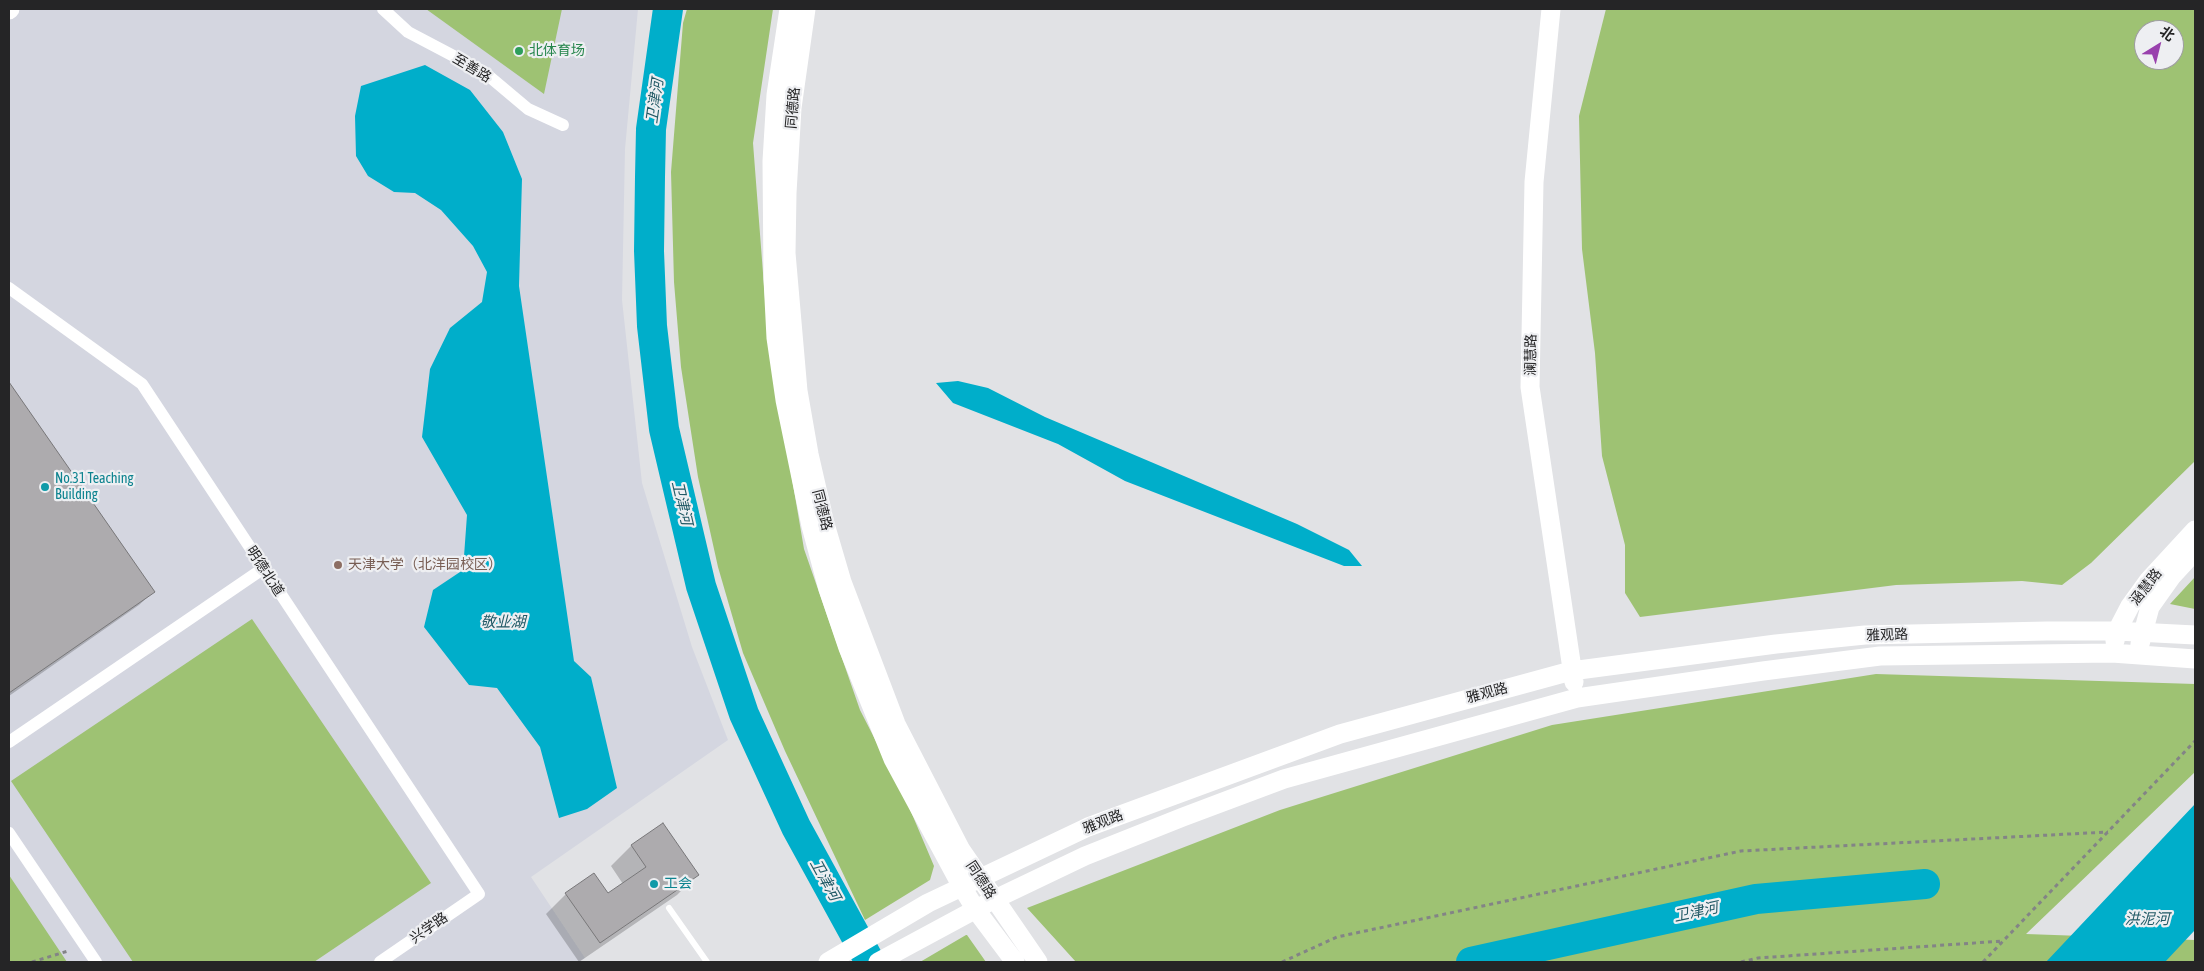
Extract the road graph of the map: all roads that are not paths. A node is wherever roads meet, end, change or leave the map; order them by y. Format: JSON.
{"nodes":[{"id":1,"x":383,"y":9,"type":"edge"},
{"id":2,"x":789,"y":9,"type":"edge"},
{"id":3,"x":806,"y":9,"type":"edge"},
{"id":4,"x":1551,"y":9,"type":"edge"},
{"id":5,"x":563,"y":124,"type":"dead end"},
{"id":6,"x":9,"y":288,"type":"edge"},
{"id":7,"x":2195,"y":530,"type":"edge"},
{"id":8,"x":2195,"y":551,"type":"edge"},
{"id":9,"x":264,"y":568,"type":"junction"},
{"id":10,"x":2117,"y":631,"type":"junction"},
{"id":11,"x":2142,"y":632,"type":"junction"},
{"id":12,"x":2195,"y":635,"type":"edge"},
{"id":13,"x":2112,"y":653,"type":"junction"},
{"id":14,"x":2138,"y":655,"type":"junction"},
{"id":15,"x":2195,"y":659,"type":"edge"},
{"id":16,"x":1571,"y":671,"type":"junction"},
{"id":17,"x":1577,"y":698,"type":"junction"},
{"id":18,"x":9,"y":742,"type":"edge"},
{"id":19,"x":9,"y":834,"type":"edge"},
{"id":20,"x":979,"y":878,"type":"junction"},
{"id":21,"x":962,"y":887,"type":"junction"},
{"id":22,"x":479,"y":894,"type":"joint"},
{"id":23,"x":993,"y":900,"type":"junction"},
{"id":24,"x":669,"y":908,"type":"dead end"},
{"id":25,"x":976,"y":910,"type":"junction"},
{"id":26,"x":831,"y":961,"type":"edge"},
{"id":27,"x":96,"y":962,"type":"edge"},
{"id":28,"x":380,"y":962,"type":"edge"},
{"id":29,"x":707,"y":962,"type":"edge"},
{"id":30,"x":878,"y":962,"type":"edge"},
{"id":31,"x":1015,"y":962,"type":"edge"},
{"id":32,"x":1038,"y":962,"type":"edge"}],
"edges":[{"from":1,"to":5,"type":"street","name":"至善路"},
{"from":2,"to":21,"type":"main road","name":"同德路"},
{"from":3,"to":20,"type":"main road","name":"同德路"},
{"from":4,"to":16,"type":"main road","name":"澜慧路"},
{"from":6,"to":9,"type":"street","name":"明德北道"},
{"from":7,"to":10,"type":"main road","name":"涵慧路"},
{"from":8,"to":11,"type":"main road","name":"涵慧路"},
{"from":9,"to":18,"type":"street"},
{"from":9,"to":22,"type":"street","name":"明德北道"},
{"from":10,"to":11,"type":"main road","name":"雅观路"},
{"from":10,"to":13,"type":"main road","name":"涵慧路"},
{"from":10,"to":16,"type":"main road","name":"雅观路"},
{"from":11,"to":12,"type":"main road","name":"雅观路"},
{"from":11,"to":14,"type":"main road","name":"涵慧路"},
{"from":13,"to":14,"type":"main road","name":"雅观路"},
{"from":13,"to":17,"type":"main road","name":"雅观路"},
{"from":14,"to":15,"type":"main road","name":"雅观路"},
{"from":16,"to":17,"type":"main road","name":"澜慧路"},
{"from":16,"to":20,"type":"main road","name":"雅观路"},
{"from":17,"to":23,"type":"main road","name":"雅观路"},
{"from":19,"to":27,"type":"street"},
{"from":20,"to":21,"type":"main road","name":"雅观路"},
{"from":20,"to":23,"type":"main road","name":"同德路"},
{"from":21,"to":25,"type":"main road","name":"同德路"},
{"from":21,"to":26,"type":"main road","name":"雅观路"},
{"from":22,"to":28,"type":"street","name":"兴学路"},
{"from":23,"to":25,"type":"main road","name":"雅观路"},
{"from":23,"to":32,"type":"main road","name":"同德路"},
{"from":24,"to":29,"type":"lane"},
{"from":25,"to":30,"type":"main road","name":"雅观路"},
{"from":25,"to":31,"type":"main road","name":"同德路"}]}
